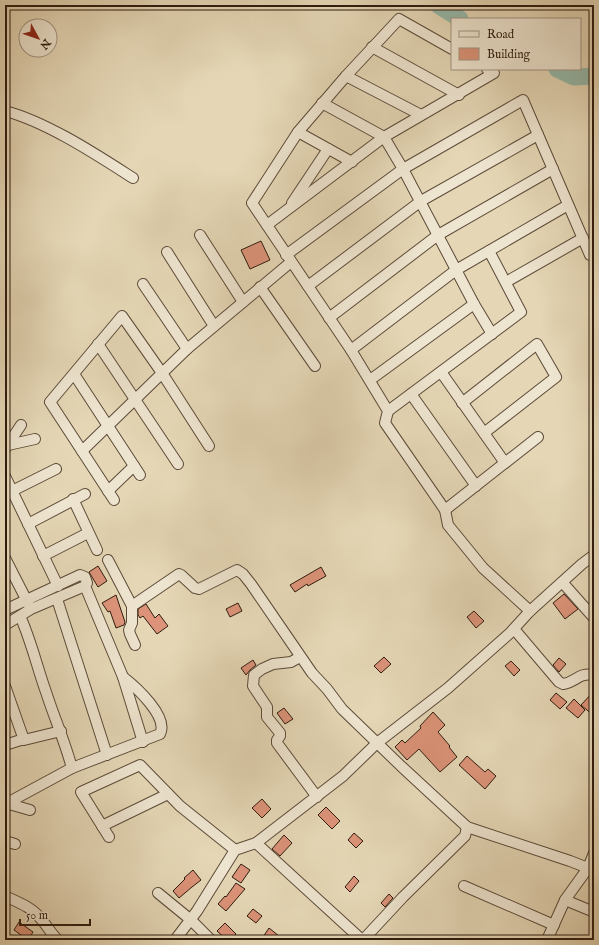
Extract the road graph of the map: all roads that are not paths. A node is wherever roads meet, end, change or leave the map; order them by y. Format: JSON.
{"nodes":[{"id":1,"x":372,"y":47,"type":"junction"},
{"id":2,"x":451,"y":48,"type":"edge"},
{"id":3,"x":489,"y":70,"type":"edge"},
{"id":4,"x":346,"y":76,"type":"junction"},
{"id":5,"x":459,"y":95,"type":"junction"},
{"id":6,"x":322,"y":103,"type":"junction"},
{"id":7,"x":5,"y":111,"type":"edge"},
{"id":8,"x":421,"y":116,"type":"junction"},
{"id":9,"x":298,"y":132,"type":"junction"},
{"id":10,"x":538,"y":135,"type":"junction"},
{"id":11,"x":384,"y":137,"type":"junction"},
{"id":12,"x":328,"y":149,"type":"junction"},
{"id":13,"x":352,"y":162,"type":"junction"},
{"id":14,"x":403,"y":169,"type":"junction"},
{"id":15,"x":552,"y":169,"type":"junction"},
{"id":16,"x":133,"y":178,"type":"dead end"},
{"id":17,"x":421,"y":201,"type":"junction"},
{"id":18,"x":568,"y":205,"type":"junction"},
{"id":19,"x":286,"y":211,"type":"junction"},
{"id":20,"x":267,"y":226,"type":"junction"},
{"id":21,"x":200,"y":234,"type":"dead end"},
{"id":22,"x":438,"y":234,"type":"junction"},
{"id":23,"x":583,"y":238,"type":"junction"},
{"id":24,"x":489,"y":251,"type":"junction"},
{"id":25,"x":167,"y":252,"type":"dead end"},
{"id":26,"x":590,"y":255,"type":"dead end"},
{"id":27,"x":289,"y":258,"type":"junction"},
{"id":28,"x":456,"y":270,"type":"junction"},
{"id":29,"x":506,"y":282,"type":"junction"},
{"id":30,"x":143,"y":284,"type":"dead end"},
{"id":31,"x":308,"y":286,"type":"junction"},
{"id":32,"x":260,"y":287,"type":"junction"},
{"id":33,"x":243,"y":302,"type":"junction"},
{"id":34,"x":474,"y":304,"type":"junction"},
{"id":35,"x":329,"y":318,"type":"junction"},
{"id":36,"x":214,"y":326,"type":"junction"},
{"id":37,"x":492,"y":334,"type":"junction"},
{"id":38,"x":98,"y":344,"type":"junction"},
{"id":39,"x":187,"y":349,"type":"junction"},
{"id":40,"x":351,"y":350,"type":"junction"},
{"id":41,"x":316,"y":366,"type":"dead end"},
{"id":42,"x":441,"y":372,"type":"junction"},
{"id":43,"x":162,"y":373,"type":"junction"},
{"id":44,"x":74,"y":374,"type":"junction"},
{"id":45,"x":370,"y":380,"type":"junction"},
{"id":46,"x":412,"y":394,"type":"junction"},
{"id":47,"x":135,"y":400,"type":"junction"},
{"id":48,"x":462,"y":403,"type":"junction"},
{"id":49,"x":388,"y":411,"type":"junction"},
{"id":50,"x":21,"y":425,"type":"dead end"},
{"id":51,"x":108,"y":426,"type":"junction"},
{"id":52,"x":484,"y":433,"type":"junction"},
{"id":53,"x":538,"y":437,"type":"dead end"},
{"id":54,"x":35,"y":439,"type":"dead end"},
{"id":55,"x":209,"y":446,"type":"dead end"},
{"id":56,"x":6,"y":447,"type":"edge"},
{"id":57,"x":82,"y":451,"type":"junction"},
{"id":58,"x":505,"y":463,"type":"junction"},
{"id":59,"x":178,"y":464,"type":"dead end"},
{"id":60,"x":134,"y":466,"type":"junction"},
{"id":61,"x":56,"y":470,"type":"dead end"},
{"id":62,"x":140,"y":475,"type":"dead end"},
{"id":63,"x":5,"y":476,"type":"edge"},
{"id":64,"x":476,"y":486,"type":"junction"},
{"id":65,"x":12,"y":491,"type":"junction"},
{"id":66,"x":108,"y":491,"type":"junction"},
{"id":67,"x":85,"y":494,"type":"dead end"},
{"id":68,"x":73,"y":500,"type":"junction"},
{"id":69,"x":114,"y":500,"type":"dead end"},
{"id":70,"x":445,"y":510,"type":"junction"},
{"id":71,"x":28,"y":524,"type":"junction"},
{"id":72,"x":88,"y":533,"type":"junction"},
{"id":73,"x":98,"y":550,"type":"dead end"},
{"id":74,"x":594,"y":555,"type":"edge"},
{"id":75,"x":43,"y":556,"type":"junction"},
{"id":76,"x":5,"y":558,"type":"edge"},
{"id":77,"x":108,"y":560,"type":"dead end"},
{"id":78,"x":8,"y":572,"type":"edge"},
{"id":79,"x":563,"y":583,"type":"junction"},
{"id":80,"x":58,"y":586,"type":"junction"},
{"id":81,"x":85,"y":586,"type":"junction"},
{"id":82,"x":57,"y":599,"type":"junction"},
{"id":83,"x":29,"y":605,"type":"junction"},
{"id":84,"x":132,"y":606,"type":"junction"},
{"id":85,"x":5,"y":610,"type":"edge"},
{"id":86,"x":530,"y":611,"type":"junction"},
{"id":87,"x":20,"y":616,"type":"junction"},
{"id":88,"x":594,"y":618,"type":"edge"},
{"id":89,"x":5,"y":624,"type":"edge"},
{"id":90,"x":514,"y":629,"type":"junction"},
{"id":91,"x":136,"y":645,"type":"dead end"},
{"id":92,"x":300,"y":657,"type":"junction"},
{"id":93,"x":594,"y":675,"type":"edge"},
{"id":94,"x":123,"y":677,"type":"junction"},
{"id":95,"x":5,"y":686,"type":"edge"},
{"id":96,"x":61,"y":731,"type":"junction"},
{"id":97,"x":24,"y":739,"type":"junction"},
{"id":98,"x":143,"y":742,"type":"junction"},
{"id":99,"x":377,"y":743,"type":"junction"},
{"id":100,"x":5,"y":745,"type":"edge"},
{"id":101,"x":106,"y":755,"type":"junction"},
{"id":102,"x":72,"y":768,"type":"junction"},
{"id":103,"x":168,"y":794,"type":"junction"},
{"id":104,"x":318,"y":797,"type":"junction"},
{"id":105,"x":7,"y":805,"type":"edge"},
{"id":106,"x":30,"y":810,"type":"dead end"},
{"id":107,"x":102,"y":826,"type":"junction"},
{"id":108,"x":467,"y":827,"type":"junction"},
{"id":109,"x":109,"y":837,"type":"dead end"},
{"id":110,"x":256,"y":843,"type":"junction"},
{"id":111,"x":235,"y":850,"type":"junction"},
{"id":112,"x":594,"y":853,"type":"edge"},
{"id":113,"x":588,"y":868,"type":"junction"},
{"id":114,"x":464,"y":886,"type":"dead end"},
{"id":115,"x":158,"y":893,"type":"dead end"},
{"id":116,"x":5,"y":896,"type":"edge"},
{"id":117,"x":565,"y":900,"type":"junction"},
{"id":118,"x":594,"y":912,"type":"edge"},
{"id":119,"x":191,"y":920,"type":"junction"},
{"id":120,"x":554,"y":925,"type":"junction"},
{"id":121,"x":58,"y":940,"type":"edge"},
{"id":122,"x":175,"y":940,"type":"edge"},
{"id":123,"x":211,"y":940,"type":"edge"},
{"id":124,"x":362,"y":940,"type":"edge"},
{"id":125,"x":547,"y":940,"type":"edge"},
{"id":126,"x":557,"y":940,"type":"edge"}],
"edges":[{"from":1,"to":2,"type":"street"},
{"from":1,"to":4,"type":"street"},
{"from":1,"to":5,"type":"street"},
{"from":3,"to":5,"type":"street"},
{"from":4,"to":6,"type":"street"},
{"from":4,"to":8,"type":"street"},
{"from":5,"to":8,"type":"street"},
{"from":6,"to":9,"type":"street"},
{"from":6,"to":11,"type":"street"},
{"from":7,"to":16,"type":"street"},
{"from":8,"to":11,"type":"street"},
{"from":9,"to":12,"type":"street"},
{"from":9,"to":20,"type":"street"},
{"from":10,"to":14,"type":"street"},
{"from":10,"to":15,"type":"street"},
{"from":10,"to":17,"type":"street"},
{"from":11,"to":13,"type":"street"},
{"from":11,"to":14,"type":"street"},
{"from":12,"to":13,"type":"street"},
{"from":12,"to":19,"type":"street"},
{"from":13,"to":19,"type":"street"},
{"from":14,"to":17,"type":"street"},
{"from":14,"to":27,"type":"street"},
{"from":15,"to":18,"type":"street"},
{"from":15,"to":22,"type":"street"},
{"from":17,"to":22,"type":"street"},
{"from":17,"to":31,"type":"street"},
{"from":18,"to":23,"type":"street"},
{"from":18,"to":24,"type":"street"},
{"from":19,"to":20,"type":"street"},
{"from":20,"to":27,"type":"street"},
{"from":21,"to":33,"type":"street"},
{"from":22,"to":28,"type":"street"},
{"from":22,"to":35,"type":"street"},
{"from":23,"to":26,"type":"street"},
{"from":23,"to":29,"type":"street"},
{"from":24,"to":28,"type":"street"},
{"from":24,"to":29,"type":"street"},
{"from":25,"to":36,"type":"street"},
{"from":27,"to":31,"type":"street"},
{"from":27,"to":32,"type":"street"},
{"from":28,"to":34,"type":"street"},
{"from":28,"to":40,"type":"street"},
{"from":29,"to":37,"type":"street"},
{"from":30,"to":39,"type":"street"},
{"from":31,"to":35,"type":"street"},
{"from":32,"to":33,"type":"street"},
{"from":32,"to":41,"type":"street"},
{"from":33,"to":36,"type":"street"},
{"from":34,"to":37,"type":"street"},
{"from":34,"to":45,"type":"street"},
{"from":35,"to":40,"type":"street"},
{"from":36,"to":39,"type":"street"},
{"from":37,"to":42,"type":"street"},
{"from":38,"to":43,"type":"street"},
{"from":38,"to":44,"type":"street"},
{"from":38,"to":47,"type":"street"},
{"from":39,"to":43,"type":"street"},
{"from":40,"to":45,"type":"street"},
{"from":42,"to":46,"type":"street"},
{"from":42,"to":48,"type":"street"},
{"from":43,"to":47,"type":"street"},
{"from":43,"to":55,"type":"street"},
{"from":44,"to":51,"type":"street"},
{"from":44,"to":57,"type":"street"},
{"from":45,"to":49,"type":"street"},
{"from":46,"to":49,"type":"street"},
{"from":46,"to":64,"type":"street"},
{"from":47,"to":51,"type":"street"},
{"from":47,"to":59,"type":"street"},
{"from":48,"to":52,"type":"street"},
{"from":48,"to":52,"type":"street"},
{"from":49,"to":70,"type":"street"},
{"from":50,"to":56,"type":"street"},
{"from":51,"to":57,"type":"street"},
{"from":51,"to":60,"type":"street"},
{"from":52,"to":58,"type":"street"},
{"from":53,"to":58,"type":"street"},
{"from":54,"to":56,"type":"street"},
{"from":57,"to":66,"type":"street"},
{"from":58,"to":64,"type":"street"},
{"from":60,"to":62,"type":"street"},
{"from":60,"to":66,"type":"street"},
{"from":61,"to":65,"type":"street"},
{"from":63,"to":65,"type":"street"},
{"from":64,"to":70,"type":"street"},
{"from":65,"to":71,"type":"street"},
{"from":66,"to":69,"type":"street"},
{"from":67,"to":68,"type":"street"},
{"from":68,"to":71,"type":"street"},
{"from":68,"to":72,"type":"street"},
{"from":70,"to":86,"type":"street"},
{"from":71,"to":75,"type":"street"},
{"from":72,"to":73,"type":"street"},
{"from":72,"to":75,"type":"street"},
{"from":74,"to":79,"type":"street"},
{"from":75,"to":80,"type":"street"},
{"from":76,"to":78,"type":"street"},
{"from":77,"to":84,"type":"street"},
{"from":78,"to":83,"type":"street"},
{"from":79,"to":86,"type":"street"},
{"from":79,"to":88,"type":"street"},
{"from":80,"to":81,"type":"street"},
{"from":80,"to":83,"type":"street"},
{"from":81,"to":82,"type":"street"},
{"from":81,"to":94,"type":"street"},
{"from":82,"to":83,"type":"street"},
{"from":82,"to":101,"type":"street"},
{"from":83,"to":85,"type":"street"},
{"from":83,"to":87,"type":"street"},
{"from":84,"to":91,"type":"street"},
{"from":84,"to":92,"type":"street"},
{"from":86,"to":90,"type":"street"},
{"from":87,"to":89,"type":"street"},
{"from":87,"to":96,"type":"street"},
{"from":90,"to":93,"type":"street"},
{"from":90,"to":99,"type":"street"},
{"from":92,"to":99,"type":"street"},
{"from":92,"to":104,"type":"street"},
{"from":94,"to":98,"type":"street"},
{"from":94,"to":98,"type":"street"},
{"from":95,"to":97,"type":"street"},
{"from":96,"to":97,"type":"street"},
{"from":96,"to":102,"type":"street"},
{"from":97,"to":100,"type":"street"},
{"from":98,"to":101,"type":"street"},
{"from":99,"to":104,"type":"street"},
{"from":99,"to":108,"type":"street"},
{"from":101,"to":102,"type":"street"},
{"from":102,"to":105,"type":"street"},
{"from":103,"to":107,"type":"street"},
{"from":103,"to":107,"type":"street"},
{"from":103,"to":111,"type":"street"},
{"from":104,"to":110,"type":"street"},
{"from":105,"to":106,"type":"street"},
{"from":107,"to":109,"type":"street"},
{"from":108,"to":113,"type":"street"},
{"from":108,"to":124,"type":"street"},
{"from":110,"to":111,"type":"street"},
{"from":110,"to":124,"type":"street"},
{"from":111,"to":119,"type":"street"},
{"from":112,"to":113,"type":"street"},
{"from":113,"to":117,"type":"street"},
{"from":114,"to":120,"type":"street"},
{"from":115,"to":119,"type":"street"},
{"from":116,"to":121,"type":"street"},
{"from":117,"to":118,"type":"street"},
{"from":117,"to":120,"type":"street"},
{"from":119,"to":122,"type":"street"},
{"from":119,"to":123,"type":"street"},
{"from":120,"to":125,"type":"street"},
{"from":120,"to":126,"type":"street"}]}
